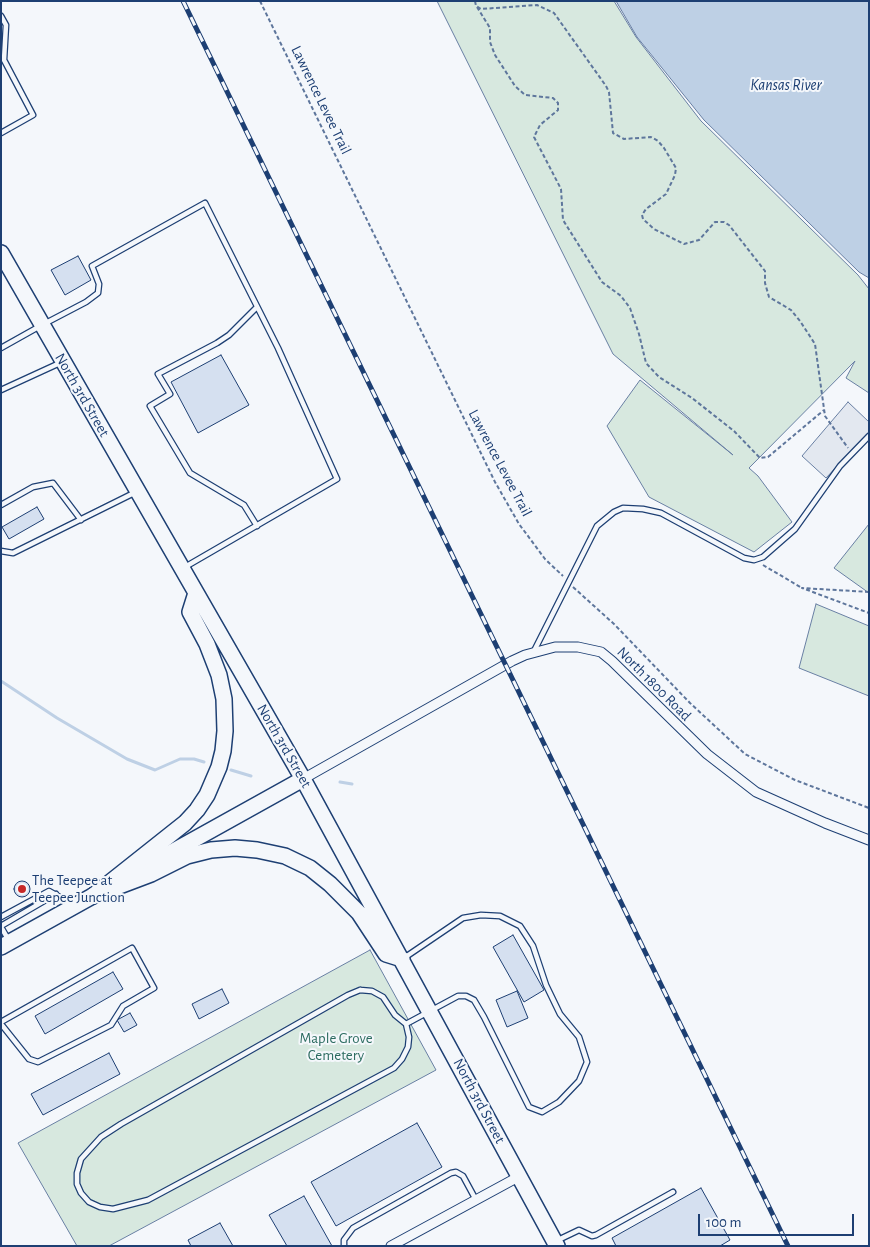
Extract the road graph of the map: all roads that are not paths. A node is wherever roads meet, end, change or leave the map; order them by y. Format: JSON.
{"nodes":[{"id":1,"x":1,"y":16,"type":"edge"},
{"id":2,"x":1,"y":133,"type":"edge"},
{"id":3,"x":1,"y":253,"type":"edge"},
{"id":4,"x":257,"y":308,"type":"junction"},
{"id":5,"x":42,"y":325,"type":"junction"},
{"id":6,"x":1,"y":348,"type":"edge"},
{"id":7,"x":63,"y":362,"type":"junction"},
{"id":8,"x":1,"y":390,"type":"edge"},
{"id":9,"x":869,"y":436,"type":"edge"},
{"id":10,"x":138,"y":491,"type":"junction"},
{"id":11,"x":1,"y":505,"type":"edge"},
{"id":12,"x":81,"y":520,"type":"junction"},
{"id":13,"x":256,"y":526,"type":"junction"},
{"id":14,"x":1,"y":551,"type":"edge"},
{"id":15,"x":182,"y":569,"type":"junction"},
{"id":16,"x":196,"y":593,"type":"junction"},
{"id":17,"x":534,"y":653,"type":"junction"},
{"id":18,"x":303,"y":779,"type":"junction"},
{"id":19,"x":869,"y":840,"type":"edge"},
{"id":20,"x":56,"y":894,"type":"junction"},
{"id":21,"x":93,"y":896,"type":"junction"},
{"id":22,"x":76,"y":906,"type":"junction"},
{"id":23,"x":1,"y":917,"type":"edge"},
{"id":24,"x":1,"y":926,"type":"edge"},
{"id":25,"x":6,"y":944,"type":"edge"},
{"id":26,"x":402,"y":959,"type":"junction"},
{"id":27,"x":430,"y":1010,"type":"junction"},
{"id":28,"x":1,"y":1023,"type":"edge"},
{"id":29,"x":406,"y":1024,"type":"junction"},
{"id":30,"x":520,"y":1176,"type":"junction"},
{"id":31,"x":674,"y":1192,"type":"dead end"},
{"id":32,"x":476,"y":1200,"type":"junction"},
{"id":33,"x":556,"y":1244,"type":"edge"},
{"id":34,"x":344,"y":1246,"type":"edge"},
{"id":35,"x":391,"y":1246,"type":"edge"}],
"edges":[{"from":1,"to":2,"type":"lane"},
{"from":3,"to":5,"type":"main road","name":"North 3rd Street"},
{"from":4,"to":5,"type":"lane"},
{"from":4,"to":13,"type":"lane"},
{"from":4,"to":13,"type":"lane"},
{"from":5,"to":6,"type":"lane"},
{"from":5,"to":7,"type":"main road","name":"North 3rd Street"},
{"from":7,"to":8,"type":"lane"},
{"from":7,"to":10,"type":"main road","name":"North 3rd Street"},
{"from":9,"to":17,"type":"lane"},
{"from":10,"to":12,"type":"lane"},
{"from":10,"to":15,"type":"main road","name":"North 3rd Street"},
{"from":11,"to":12,"type":"lane"},
{"from":12,"to":14,"type":"lane"},
{"from":13,"to":15,"type":"lane"},
{"from":15,"to":16,"type":"main road","name":"North 3rd Street"},
{"from":16,"to":18,"type":"main road","name":"North 3rd Street"},
{"from":16,"to":21,"type":"main road"},
{"from":17,"to":18,"type":"street","name":"North 1800 Road"},
{"from":17,"to":19,"type":"street","name":"North 1800 Road"},
{"from":18,"to":21,"type":"main road"},
{"from":18,"to":26,"type":"main road","name":"North 3rd Street"},
{"from":20,"to":22,"type":"lane"},
{"from":20,"to":23,"type":"lane"},
{"from":20,"to":24,"type":"lane"},
{"from":21,"to":22,"type":"main road"},
{"from":21,"to":26,"type":"main road"},
{"from":22,"to":25,"type":"main road"},
{"from":24,"to":25,"type":"lane"},
{"from":26,"to":27,"type":"main road","name":"North 3rd Street"},
{"from":26,"to":27,"type":"lane"},
{"from":27,"to":29,"type":"lane"},
{"from":27,"to":30,"type":"main road","name":"North 3rd Street"},
{"from":28,"to":28,"type":"lane"},
{"from":29,"to":29,"type":"lane"},
{"from":30,"to":32,"type":"street"},
{"from":30,"to":33,"type":"main road","name":"North 3rd Street"},
{"from":31,"to":33,"type":"lane"},
{"from":32,"to":34,"type":"lane"},
{"from":32,"to":35,"type":"street"}]}
